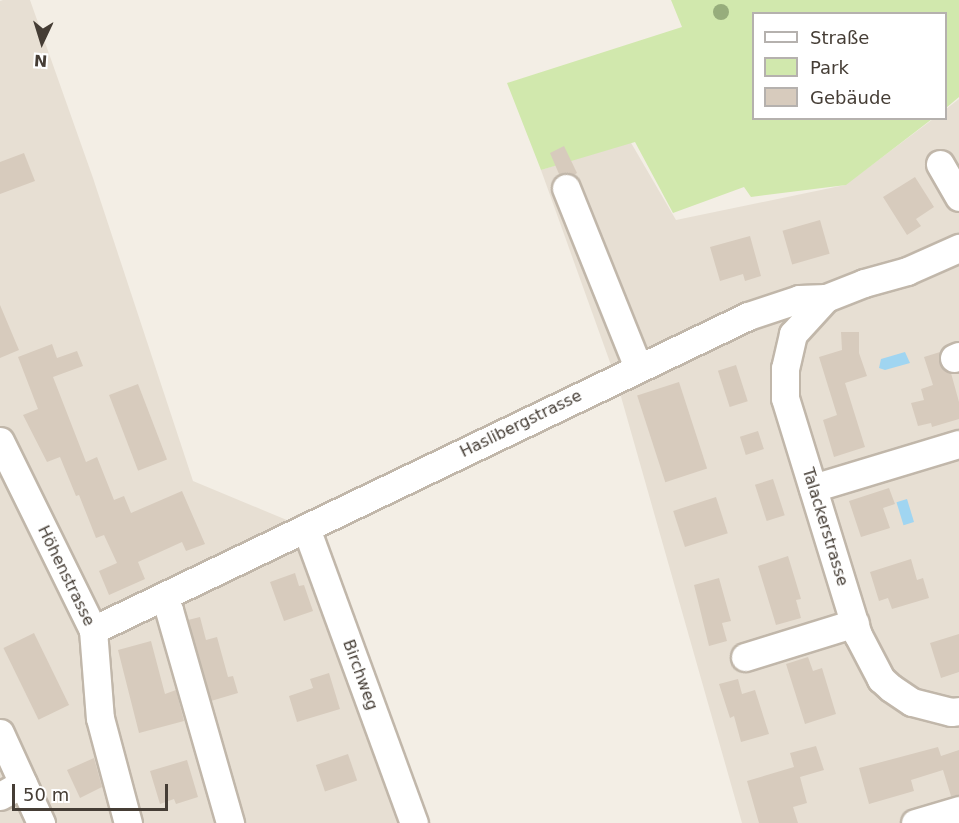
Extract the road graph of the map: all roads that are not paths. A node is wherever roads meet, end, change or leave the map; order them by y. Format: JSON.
{"nodes":[{"id":1,"x":940,"y":164,"type":"dead end"},
{"id":2,"x":566,"y":188,"type":"dead end"},
{"id":3,"x":959,"y":196,"type":"edge"},
{"id":4,"x":959,"y":248,"type":"edge"},
{"id":5,"x":826,"y":298,"type":"junction"},
{"id":6,"x":638,"y":367,"type":"junction"},
{"id":7,"x":0,"y":441,"type":"edge"},
{"id":8,"x":959,"y":444,"type":"edge"},
{"id":9,"x":813,"y":488,"type":"junction"},
{"id":10,"x":306,"y":528,"type":"junction"},
{"id":11,"x":162,"y":597,"type":"junction"},
{"id":12,"x":855,"y":622,"type":"junction"},
{"id":13,"x":93,"y":630,"type":"junction"},
{"id":14,"x":745,"y":657,"type":"dead end"},
{"id":15,"x":959,"y":711,"type":"edge"},
{"id":16,"x":0,"y":733,"type":"edge"},
{"id":17,"x":23,"y":783,"type":"junction"},
{"id":18,"x":0,"y":796,"type":"edge"},
{"id":19,"x":959,"y":810,"type":"edge"},
{"id":20,"x":41,"y":823,"type":"edge"},
{"id":21,"x":128,"y":823,"type":"edge"},
{"id":22,"x":230,"y":823,"type":"edge"},
{"id":23,"x":414,"y":823,"type":"edge"},
{"id":24,"x":915,"y":823,"type":"edge"}],
"edges":[{"from":1,"to":3,"type":"street"},
{"from":2,"to":6,"type":"street"},
{"from":4,"to":5,"type":"street","name":"Haslibergstrasse"},
{"from":5,"to":6,"type":"street","name":"Haslibergstrasse"},
{"from":5,"to":9,"type":"street","name":"Talackerstrasse"},
{"from":6,"to":10,"type":"street","name":"Haslibergstrasse"},
{"from":7,"to":13,"type":"street","name":"Höhenstrasse"},
{"from":8,"to":9,"type":"street"},
{"from":9,"to":12,"type":"street","name":"Talackerstrasse"},
{"from":10,"to":11,"type":"street","name":"Haslibergstrasse"},
{"from":10,"to":23,"type":"street","name":"Birchweg"},
{"from":11,"to":13,"type":"street","name":"Haslibergstrasse"},
{"from":11,"to":22,"type":"street"},
{"from":12,"to":14,"type":"street"},
{"from":12,"to":15,"type":"street","name":"Talackerstrasse"},
{"from":13,"to":21,"type":"street","name":"Höhenstrasse"},
{"from":16,"to":17,"type":"street"},
{"from":17,"to":18,"type":"street"},
{"from":17,"to":20,"type":"street"},
{"from":19,"to":24,"type":"street"}]}
